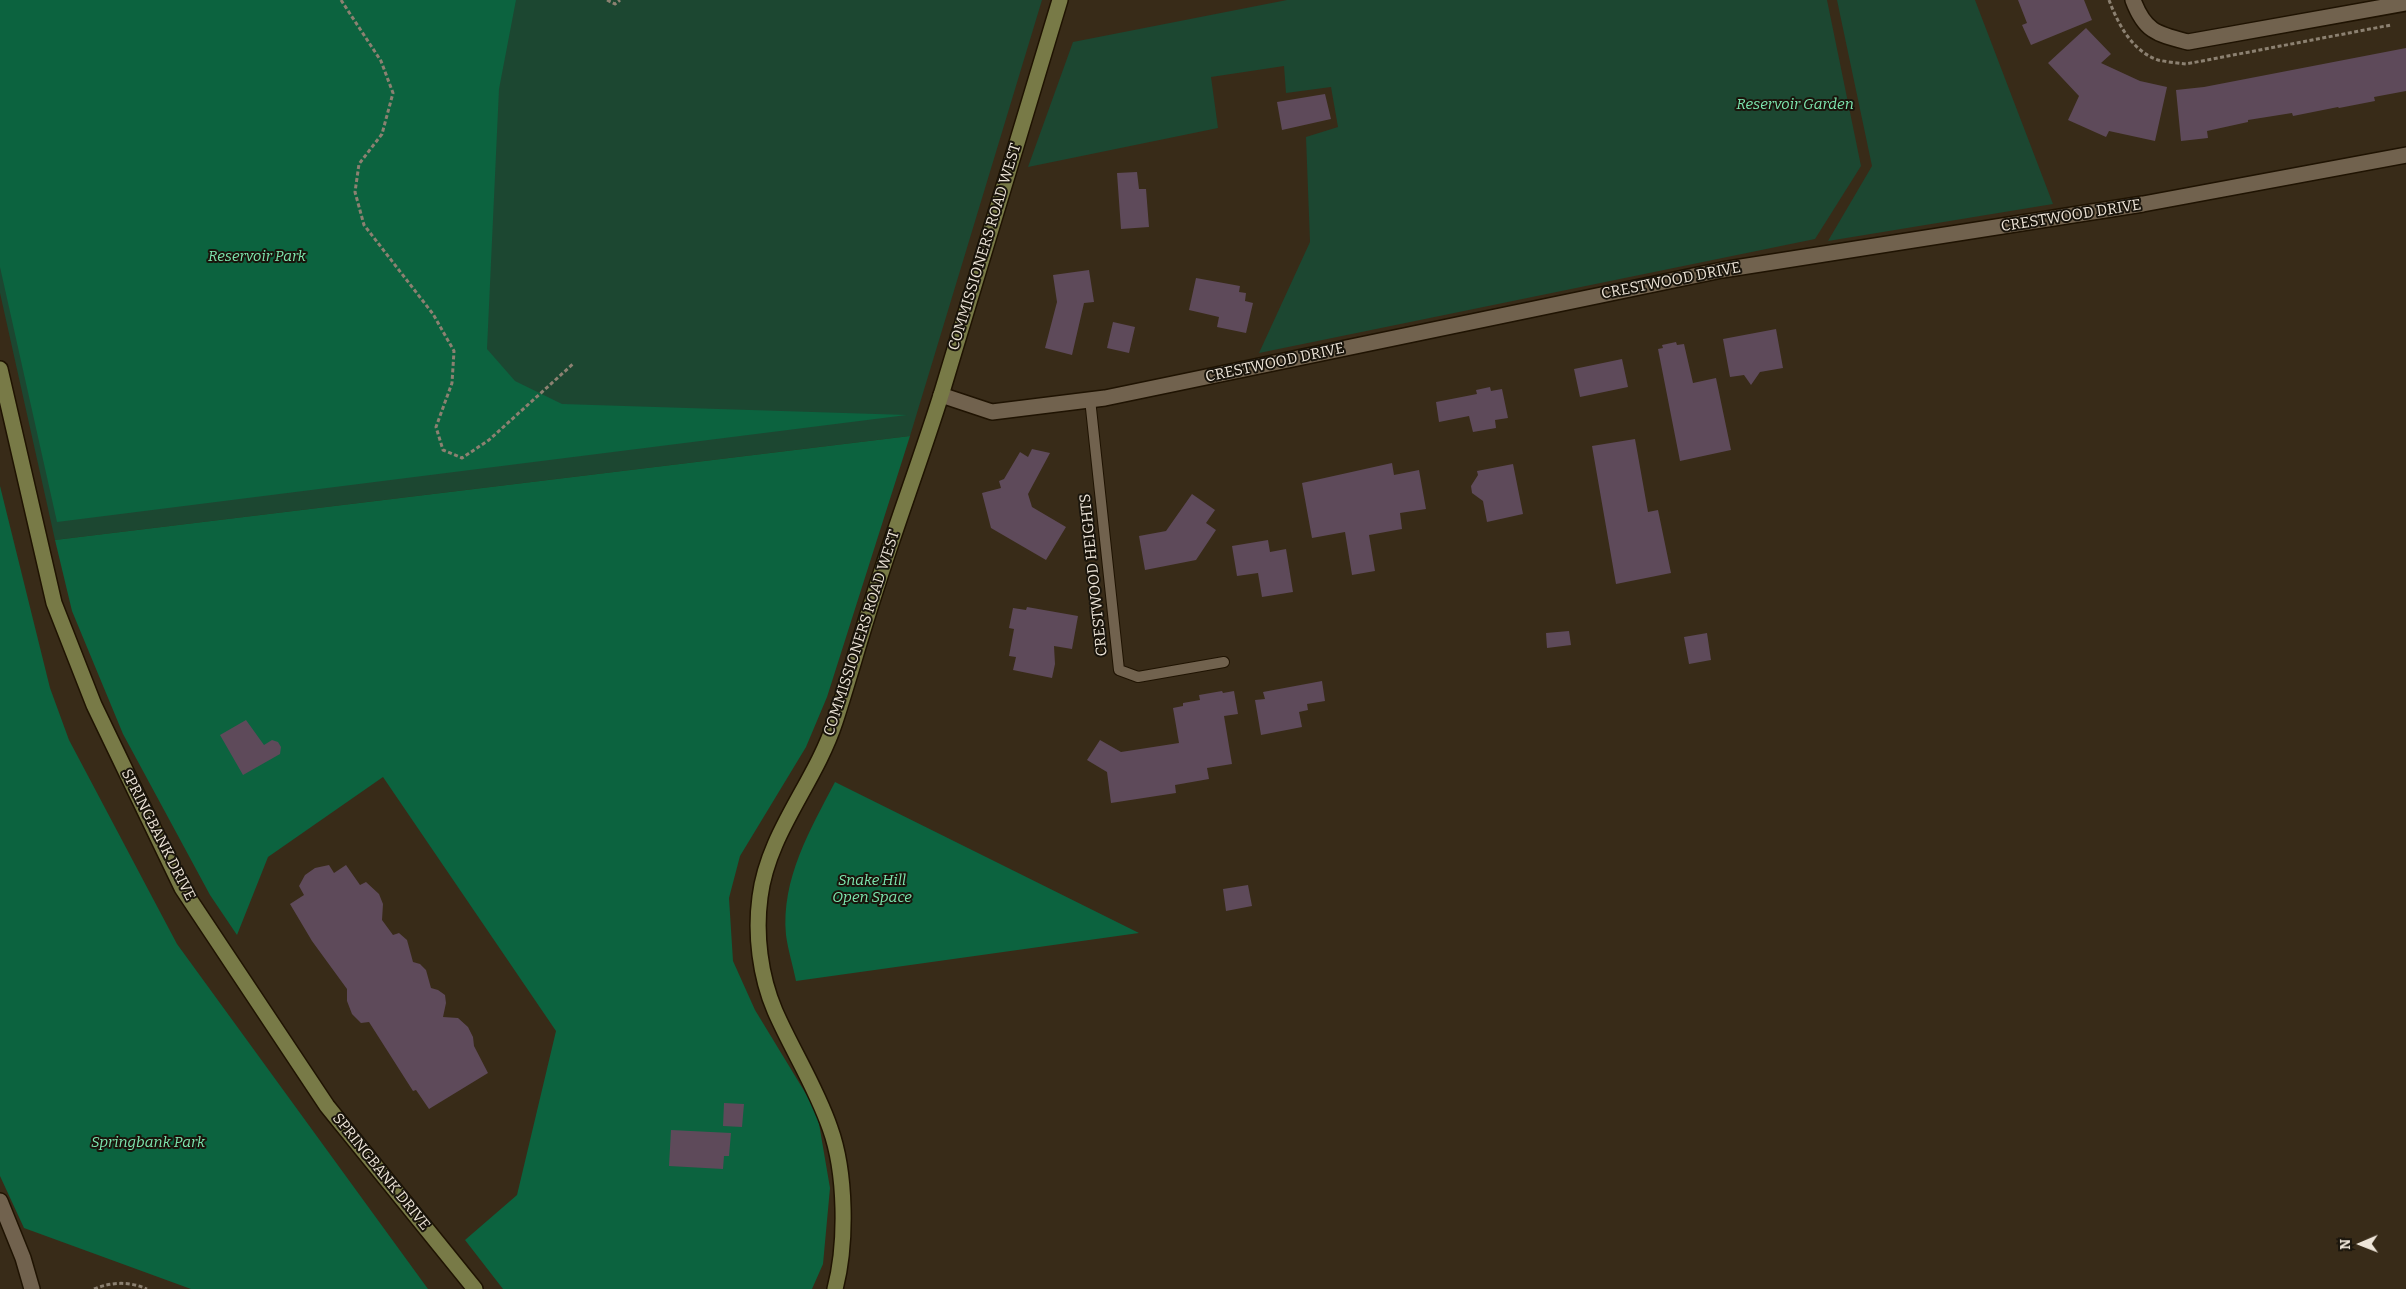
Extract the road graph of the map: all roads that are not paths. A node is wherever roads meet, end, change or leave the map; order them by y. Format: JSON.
{"nodes":[{"id":1,"x":1060,"y":0,"type":"edge"},
{"id":2,"x":2133,"y":0,"type":"edge"},
{"id":3,"x":2406,"y":3,"type":"edge"},
{"id":4,"x":2346,"y":7,"type":"edge"},
{"id":5,"x":2406,"y":155,"type":"edge"},
{"id":6,"x":0,"y":369,"type":"edge"},
{"id":7,"x":941,"y":394,"type":"junction"},
{"id":8,"x":1090,"y":399,"type":"junction"},
{"id":9,"x":1224,"y":662,"type":"dead end"},
{"id":10,"x":0,"y":1201,"type":"edge"},
{"id":11,"x":32,"y":1289,"type":"edge"},
{"id":12,"x":474,"y":1289,"type":"edge"},
{"id":13,"x":835,"y":1289,"type":"edge"}],
"edges":[{"from":1,"to":7,"type":"main road","name":"COMMISSIONERS ROAD WEST"},
{"from":2,"to":4,"type":"street"},
{"from":3,"to":4,"type":"street"},
{"from":5,"to":8,"type":"street","name":"CRESTWOOD DRIVE"},
{"from":6,"to":12,"type":"main road","name":"SPRINGBANK DRIVE"},
{"from":7,"to":8,"type":"street","name":"CRESTWOOD DRIVE"},
{"from":7,"to":13,"type":"main road","name":"COMMISSIONERS ROAD WEST"},
{"from":8,"to":9,"type":"lane","name":"CRESTWOOD HEIGHTS"},
{"from":10,"to":11,"type":"street"}]}
